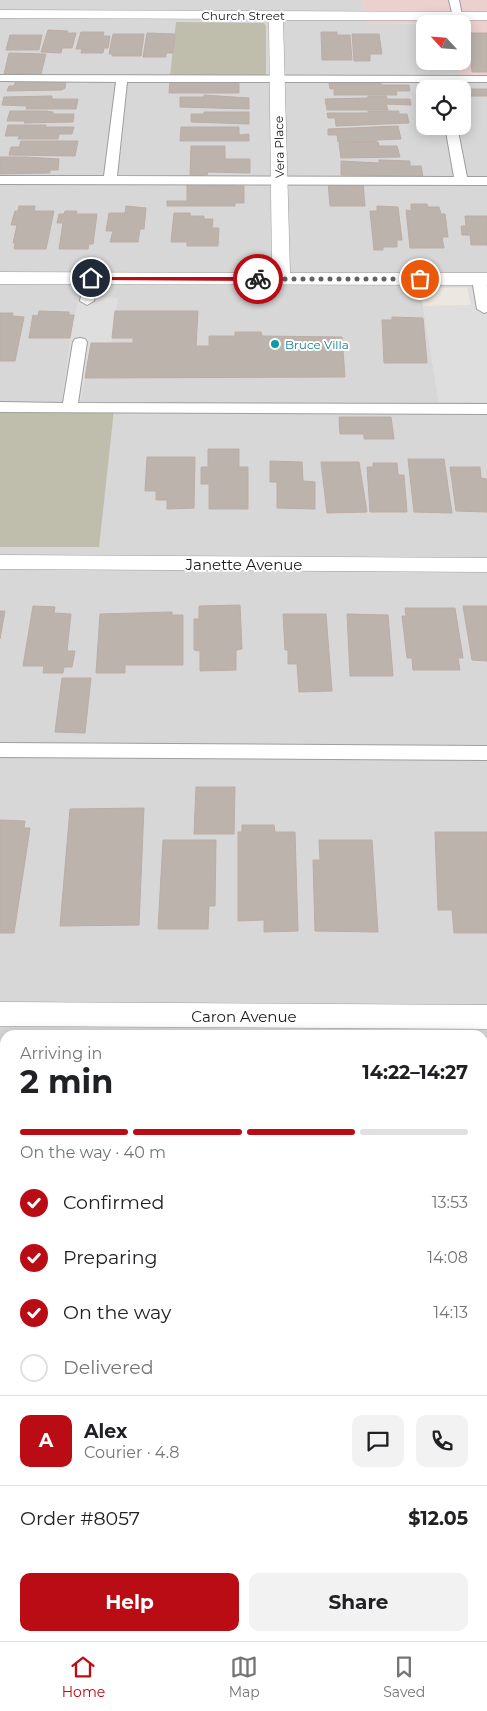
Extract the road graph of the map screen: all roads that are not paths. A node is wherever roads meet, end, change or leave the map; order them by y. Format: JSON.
{"nodes":[{"id":1,"x":454,"y":0,"type":"edge"},
{"id":2,"x":0,"y":14,"type":"edge"},
{"id":3,"x":276,"y":15,"type":"junction"},
{"id":4,"x":416,"y":15,"type":"edge"},
{"id":5,"x":457,"y":15,"type":"edge"},
{"id":6,"x":471,"y":15,"type":"edge"},
{"id":7,"x":487,"y":16,"type":"edge"},
{"id":8,"x":0,"y":78,"type":"edge"},
{"id":9,"x":122,"y":78,"type":"junction"},
{"id":10,"x":277,"y":79,"type":"junction"},
{"id":11,"x":487,"y":80,"type":"edge"},
{"id":12,"x":471,"y":81,"type":"edge"},
{"id":13,"x":416,"y":83,"type":"edge"},
{"id":14,"x":453,"y":135,"type":"edge"},
{"id":15,"x":0,"y":180,"type":"edge"},
{"id":16,"x":110,"y":180,"type":"junction"},
{"id":17,"x":280,"y":181,"type":"junction"},
{"id":18,"x":461,"y":181,"type":"junction"},
{"id":19,"x":487,"y":182,"type":"edge"},
{"id":20,"x":0,"y":278,"type":"edge"},
{"id":21,"x":91,"y":278,"type":"junction"},
{"id":22,"x":281,"y":279,"type":"junction"},
{"id":23,"x":483,"y":279,"type":"edge"},
{"id":24,"x":87,"y":301,"type":"dead end"},
{"id":25,"x":484,"y":309,"type":"dead end"},
{"id":26,"x":80,"y":342,"type":"dead end"},
{"id":27,"x":0,"y":407,"type":"edge"},
{"id":28,"x":70,"y":407,"type":"junction"},
{"id":29,"x":487,"y":409,"type":"edge"},
{"id":30,"x":0,"y":562,"type":"edge"},
{"id":31,"x":487,"y":565,"type":"edge"},
{"id":32,"x":0,"y":750,"type":"edge"},
{"id":33,"x":487,"y":753,"type":"edge"},
{"id":34,"x":0,"y":1014,"type":"edge"},
{"id":35,"x":487,"y":1017,"type":"edge"}],
"edges":[{"from":1,"to":5,"type":"lane"},
{"from":2,"to":3,"type":"street","name":"Church Street"},
{"from":3,"to":4,"type":"street","name":"Church Street"},
{"from":3,"to":10,"type":"street","name":"Vera Place"},
{"from":6,"to":7,"type":"street","name":"Church Street"},
{"from":8,"to":9,"type":"lane"},
{"from":9,"to":10,"type":"lane"},
{"from":9,"to":16,"type":"lane"},
{"from":10,"to":13,"type":"lane"},
{"from":10,"to":17,"type":"street","name":"Vera Place"},
{"from":11,"to":12,"type":"lane"},
{"from":14,"to":18,"type":"lane"},
{"from":15,"to":16,"type":"lane"},
{"from":16,"to":17,"type":"lane"},
{"from":17,"to":18,"type":"lane"},
{"from":17,"to":22,"type":"street","name":"Vera Place"},
{"from":18,"to":19,"type":"lane"},
{"from":20,"to":21,"type":"street"},
{"from":21,"to":22,"type":"street"},
{"from":21,"to":24,"type":"lane"},
{"from":22,"to":23,"type":"street"},
{"from":23,"to":25,"type":"lane"},
{"from":26,"to":28,"type":"lane"},
{"from":27,"to":28,"type":"lane"},
{"from":28,"to":29,"type":"lane"},
{"from":30,"to":31,"type":"street","name":"Janette Avenue"},
{"from":32,"to":33,"type":"lane"},
{"from":34,"to":35,"type":"street","name":"Caron Avenue"}]}
